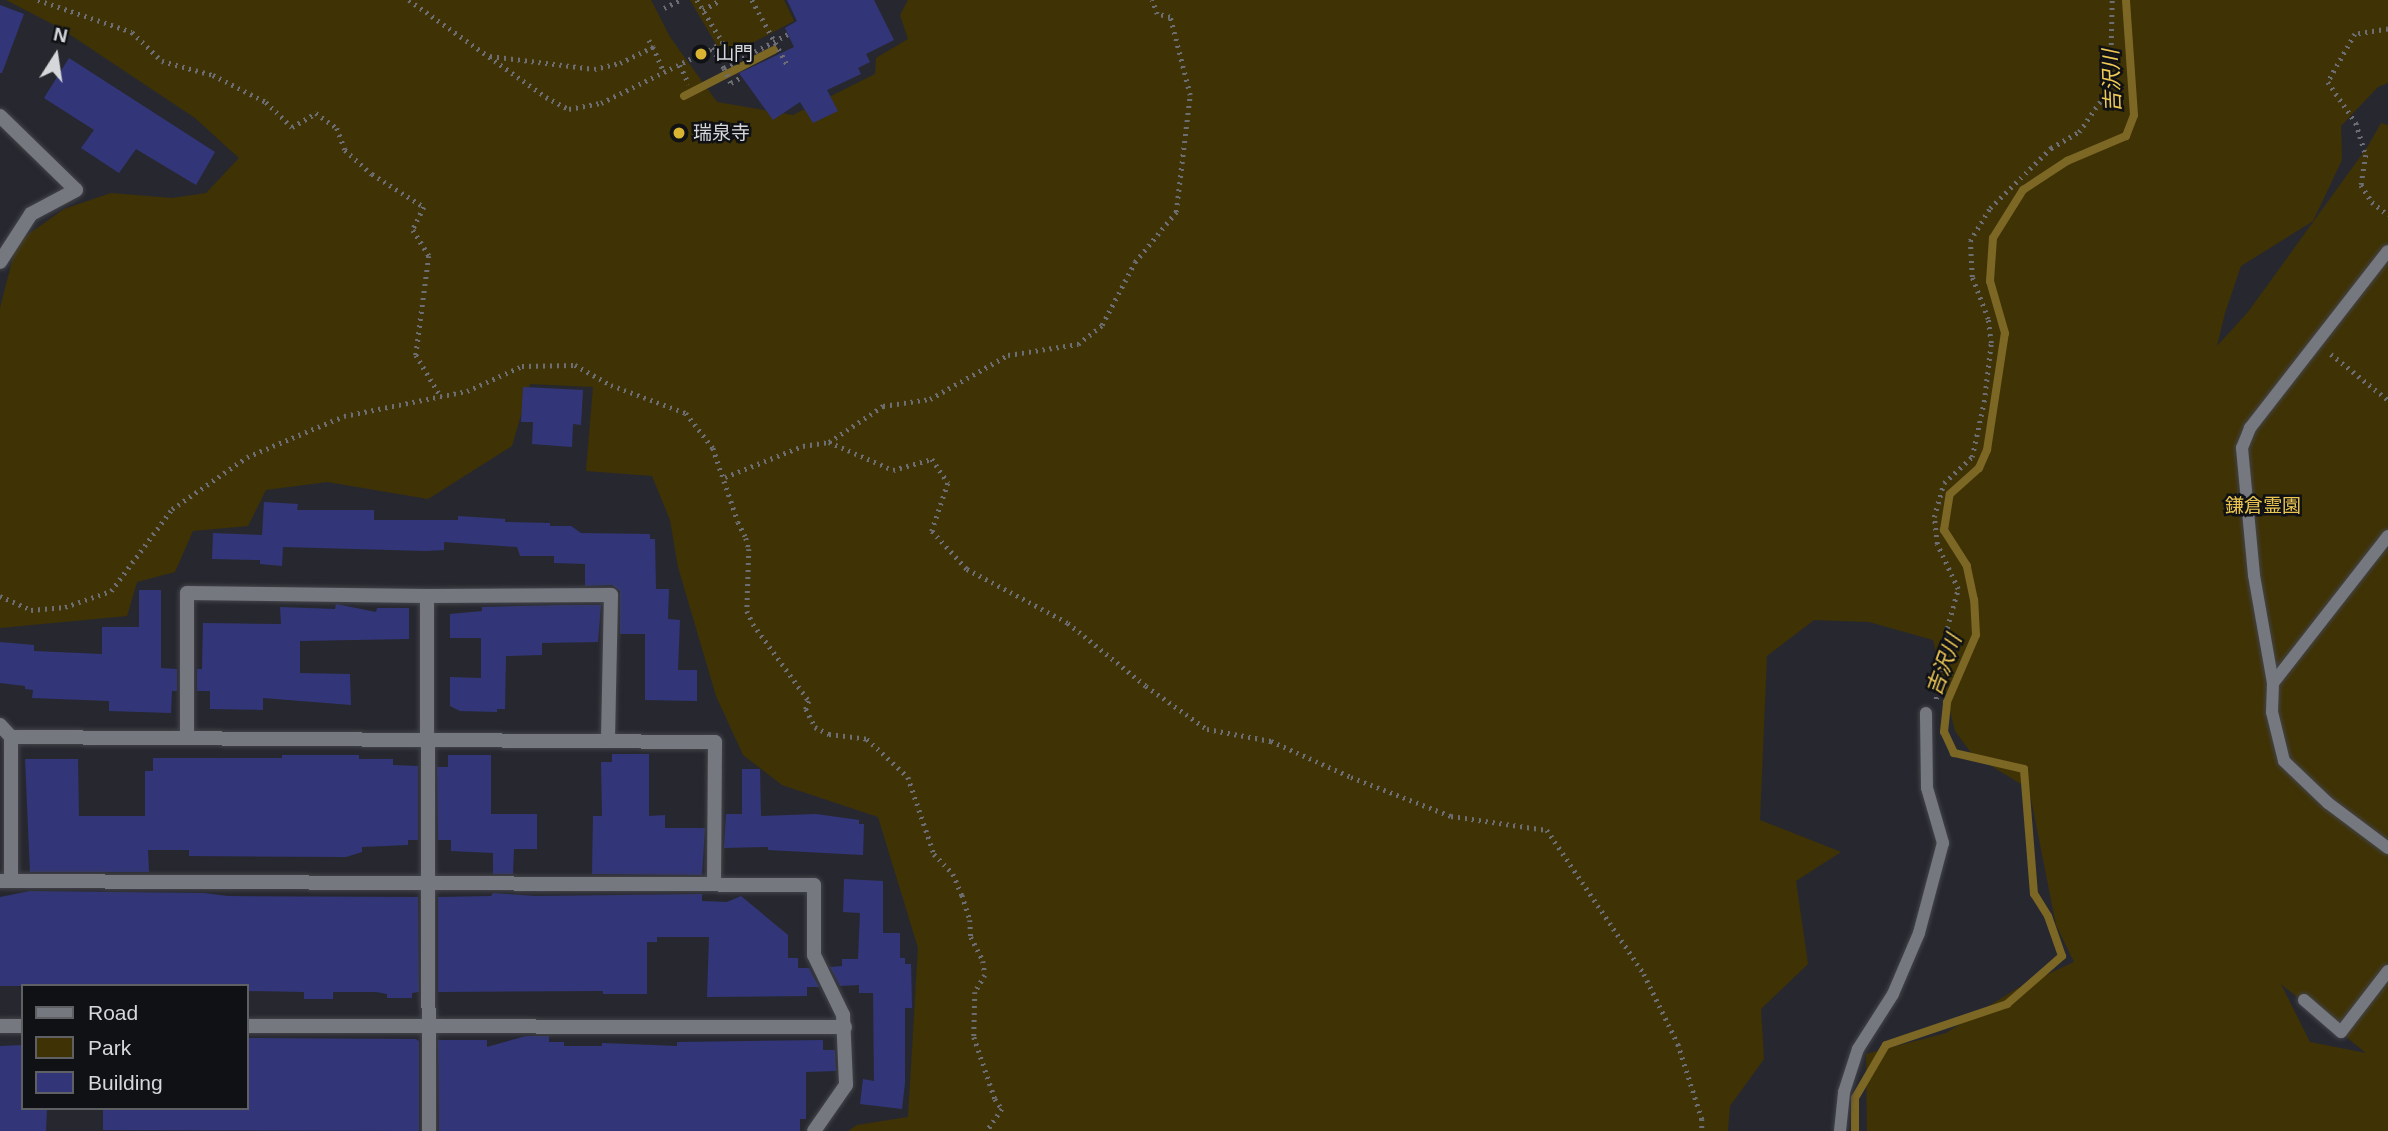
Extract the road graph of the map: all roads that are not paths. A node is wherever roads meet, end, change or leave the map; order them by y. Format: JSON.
{"nodes":[{"id":1,"x":0,"y":116,"type":"edge"},
{"id":2,"x":2388,"y":251,"type":"edge"},
{"id":3,"x":0,"y":262,"type":"edge"},
{"id":4,"x":2388,"y":536,"type":"edge"},
{"id":5,"x":427,"y":596,"type":"junction"},
{"id":6,"x":2273,"y":683,"type":"junction"},
{"id":7,"x":1926,"y":713,"type":"road end"},
{"id":8,"x":0,"y":725,"type":"edge"},
{"id":9,"x":11,"y":737,"type":"junction"},
{"id":10,"x":187,"y":738,"type":"junction"},
{"id":11,"x":429,"y":740,"type":"junction"},
{"id":12,"x":608,"y":741,"type":"junction"},
{"id":13,"x":2388,"y":848,"type":"edge"},
{"id":14,"x":5,"y":881,"type":"edge"},
{"id":15,"x":429,"y":882,"type":"junction"},
{"id":16,"x":714,"y":883,"type":"junction"},
{"id":17,"x":2388,"y":971,"type":"edge"},
{"id":18,"x":2304,"y":1000,"type":"dead end"},
{"id":19,"x":0,"y":1026,"type":"edge"},
{"id":20,"x":21,"y":1026,"type":"edge"},
{"id":21,"x":248,"y":1026,"type":"edge"},
{"id":22,"x":429,"y":1027,"type":"junction"},
{"id":23,"x":845,"y":1027,"type":"junction"},
{"id":24,"x":429,"y":1131,"type":"edge"},
{"id":25,"x":814,"y":1131,"type":"edge"},
{"id":26,"x":1840,"y":1131,"type":"edge"}],
"edges":[{"from":1,"to":3,"type":"street"},
{"from":2,"to":6,"type":"lane"},
{"from":4,"to":6,"type":"lane"},
{"from":5,"to":10,"type":"street"},
{"from":5,"to":11,"type":"street"},
{"from":5,"to":12,"type":"street"},
{"from":6,"to":13,"type":"lane"},
{"from":7,"to":26,"type":"lane"},
{"from":8,"to":9,"type":"street"},
{"from":9,"to":10,"type":"street"},
{"from":9,"to":14,"type":"street"},
{"from":10,"to":11,"type":"street"},
{"from":11,"to":12,"type":"street"},
{"from":11,"to":15,"type":"street"},
{"from":12,"to":16,"type":"street"},
{"from":14,"to":15,"type":"street"},
{"from":15,"to":16,"type":"street"},
{"from":15,"to":22,"type":"street"},
{"from":16,"to":23,"type":"street"},
{"from":17,"to":18,"type":"lane"},
{"from":19,"to":20,"type":"street"},
{"from":21,"to":22,"type":"street"},
{"from":22,"to":23,"type":"street"},
{"from":22,"to":24,"type":"street"},
{"from":23,"to":25,"type":"street"}]}
